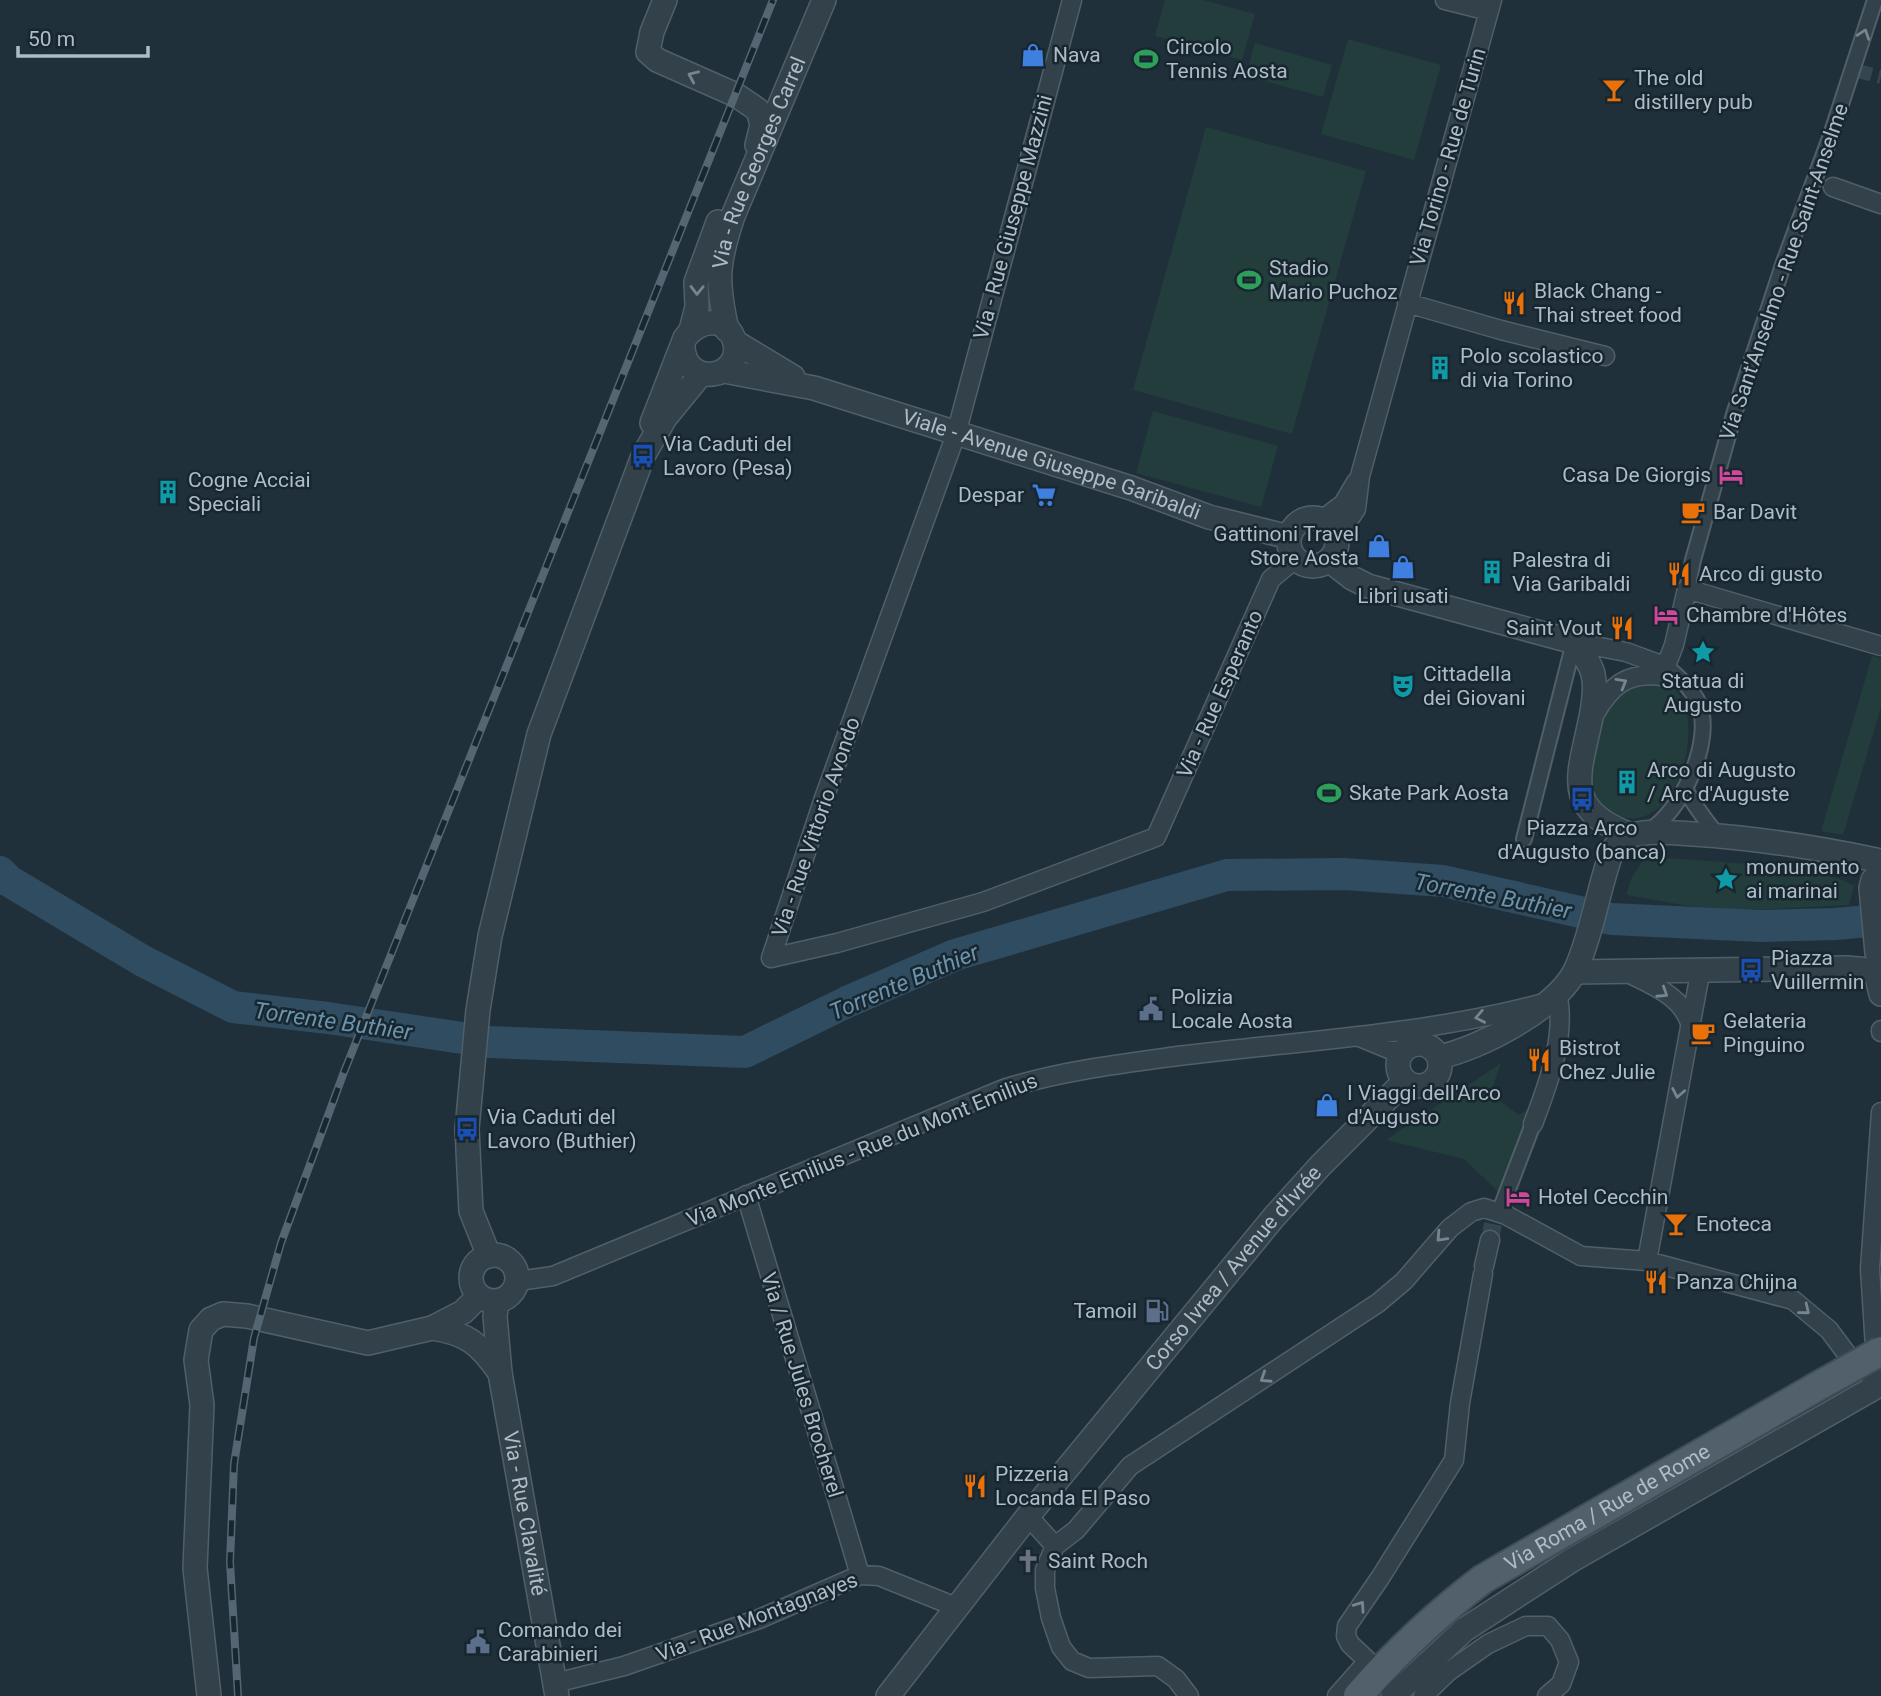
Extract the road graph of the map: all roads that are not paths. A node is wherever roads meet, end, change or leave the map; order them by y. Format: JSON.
{"nodes":[{"id":1,"x":665,"y":0,"type":"edge"},
{"id":2,"x":824,"y":0,"type":"edge"},
{"id":3,"x":1072,"y":0,"type":"edge"},
{"id":4,"x":1445,"y":0,"type":"edge"},
{"id":5,"x":1875,"y":0,"type":"edge"},
{"id":6,"x":1491,"y":6,"type":"edge"},
{"id":7,"x":811,"y":26,"type":"junction"},
{"id":8,"x":757,"y":114,"type":"junction"},
{"id":9,"x":1814,"y":181,"type":"junction"},
{"id":10,"x":1833,"y":187,"type":"joint"},
{"id":11,"x":1881,"y":204,"type":"edge"},
{"id":12,"x":720,"y":260,"type":"junction"},
{"id":13,"x":1407,"y":303,"type":"junction"},
{"id":14,"x":731,"y":336,"type":"junction"},
{"id":15,"x":687,"y":339,"type":"junction"},
{"id":16,"x":1605,"y":356,"type":"dead end"},
{"id":17,"x":712,"y":372,"type":"junction"},
{"id":18,"x":814,"y":388,"type":"junction"},
{"id":19,"x":956,"y":434,"type":"junction"},
{"id":20,"x":643,"y":456,"type":"junction"},
{"id":21,"x":1330,"y":528,"type":"junction"},
{"id":22,"x":1292,"y":548,"type":"junction"},
{"id":23,"x":1329,"y":561,"type":"junction"},
{"id":24,"x":1687,"y":589,"type":"junction"},
{"id":25,"x":1574,"y":642,"type":"junction"},
{"id":26,"x":1881,"y":646,"type":"edge"},
{"id":27,"x":1667,"y":667,"type":"junction"},
{"id":28,"x":1590,"y":723,"type":"junction"},
{"id":29,"x":1686,"y":791,"type":"junction"},
{"id":30,"x":1637,"y":835,"type":"junction"},
{"id":31,"x":1720,"y":836,"type":"junction"},
{"id":32,"x":1156,"y":837,"type":"joint"},
{"id":33,"x":1524,"y":839,"type":"dead end"},
{"id":34,"x":1881,"y":861,"type":"edge"},
{"id":35,"x":1876,"y":880,"type":"edge"},
{"id":36,"x":1701,"y":968,"type":"junction"},
{"id":37,"x":1880,"y":969,"type":"edge"},
{"id":38,"x":1623,"y":971,"type":"junction"},
{"id":39,"x":1575,"y":972,"type":"junction"},
{"id":40,"x":1552,"y":998,"type":"junction"},
{"id":41,"x":1691,"y":1026,"type":"junction"},
{"id":42,"x":1364,"y":1035,"type":"junction"},
{"id":43,"x":1401,"y":1055,"type":"junction"},
{"id":44,"x":1439,"y":1057,"type":"junction"},
{"id":45,"x":1405,"y":1081,"type":"junction"},
{"id":46,"x":1881,"y":1112,"type":"edge"},
{"id":47,"x":1533,"y":1124,"type":"joint"},
{"id":48,"x":746,"y":1195,"type":"junction"},
{"id":49,"x":1494,"y":1226,"type":"junction"},
{"id":50,"x":489,"y":1256,"type":"junction"},
{"id":51,"x":1647,"y":1261,"type":"junction"},
{"id":52,"x":517,"y":1281,"type":"junction"},
{"id":53,"x":488,"y":1299,"type":"junction"},
{"id":54,"x":432,"y":1328,"type":"junction"},
{"id":55,"x":499,"y":1373,"type":"junction"},
{"id":56,"x":1879,"y":1374,"type":"edge"},
{"id":57,"x":1028,"y":1516,"type":"junction"},
{"id":58,"x":1055,"y":1546,"type":"junction"},
{"id":59,"x":860,"y":1575,"type":"junction"},
{"id":60,"x":956,"y":1607,"type":"junction"},
{"id":61,"x":1378,"y":1662,"type":"junction"},
{"id":62,"x":556,"y":1690,"type":"edge"},
{"id":63,"x":209,"y":1696,"type":"edge"},
{"id":64,"x":888,"y":1696,"type":"edge"},
{"id":65,"x":1189,"y":1696,"type":"edge"},
{"id":66,"x":1337,"y":1696,"type":"edge"},
{"id":67,"x":1358,"y":1696,"type":"edge"},
{"id":68,"x":1393,"y":1696,"type":"edge"},
{"id":69,"x":1423,"y":1696,"type":"edge"},
{"id":70,"x":1547,"y":1696,"type":"edge"}],
"edges":[{"from":8,"to":1,"type":"street","one_way":true},
{"from":2,"to":7,"type":"street","name":"Via - Rue Georges Carrel"},
{"from":3,"to":19,"type":"street","name":"Via - Rue Giuseppe Mazzini"},
{"from":4,"to":6,"type":"street"},
{"from":9,"to":5,"type":"street","name":"Via Sant'Anselmo - Rue Saint-Anselme","one_way":true},
{"from":6,"to":13,"type":"street","name":"Via Torino - Rue de Turin"},
{"from":7,"to":8,"type":"street"},
{"from":7,"to":12,"type":"street","name":"Via - Rue Georges Carrel"},
{"from":8,"to":12,"type":"street"},
{"from":8,"to":15,"type":"street","one_way":true},
{"from":9,"to":10,"type":"street"},
{"from":9,"to":24,"type":"street","name":"Via Sant'Anselmo - Rue Saint-Anselme"},
{"from":10,"to":11,"type":"street"},
{"from":12,"to":14,"type":"street","name":"Via - Rue Georges Carrel"},
{"from":13,"to":16,"type":"street"},
{"from":13,"to":21,"type":"street","name":"Via Torino - Rue de Turin"},
{"from":14,"to":15,"type":"street"},
{"from":14,"to":17,"type":"street"},
{"from":14,"to":18,"type":"street","name":"Viale - Avenue Giuseppe Garibaldi"},
{"from":15,"to":17,"type":"street"},
{"from":15,"to":20,"type":"street"},
{"from":17,"to":18,"type":"street","name":"Viale - Avenue Giuseppe Garibaldi"},
{"from":17,"to":20,"type":"street"},
{"from":18,"to":19,"type":"street","name":"Viale - Avenue Giuseppe Garibaldi"},
{"from":19,"to":22,"type":"street","name":"Viale - Avenue Giuseppe Garibaldi"},
{"from":19,"to":32,"type":"street","name":"Via - Rue Vittorio Avondo"},
{"from":20,"to":50,"type":"street"},
{"from":21,"to":22,"type":"street"},
{"from":21,"to":23,"type":"street"},
{"from":22,"to":23,"type":"street","name":"Viale - Avenue Giuseppe Garibaldi"},
{"from":22,"to":32,"type":"street","name":"Via - Rue Esperanto"},
{"from":23,"to":25,"type":"street"},
{"from":24,"to":26,"type":"street"},
{"from":24,"to":27,"type":"street","name":"Via Sant'Anselmo - Rue Saint-Anselme"},
{"from":25,"to":27,"type":"street"},
{"from":25,"to":28,"type":"street"},
{"from":25,"to":33,"type":"street"},
{"from":28,"to":27,"type":"street","one_way":true},
{"from":27,"to":29,"type":"street"},
{"from":28,"to":30,"type":"street"},
{"from":29,"to":30,"type":"street"},
{"from":29,"to":31,"type":"street"},
{"from":30,"to":31,"type":"street"},
{"from":30,"to":39,"type":"street"},
{"from":31,"to":34,"type":"street"},
{"from":35,"to":37,"type":"street"},
{"from":36,"to":37,"type":"street"},
{"from":36,"to":38,"type":"street"},
{"from":36,"to":41,"type":"street"},
{"from":38,"to":39,"type":"street"},
{"from":38,"to":41,"type":"street","one_way":true},
{"from":39,"to":40,"type":"street"},
{"from":40,"to":42,"type":"street","name":"Via Monte Emilius - Rue du Mont Emilius","one_way":true},
{"from":40,"to":44,"type":"street"},
{"from":40,"to":47,"type":"street"},
{"from":41,"to":51,"type":"street","one_way":true},
{"from":42,"to":43,"type":"street"},
{"from":42,"to":48,"type":"street","name":"Via Monte Emilius - Rue du Mont Emilius"},
{"from":43,"to":44,"type":"street"},
{"from":43,"to":45,"type":"street"},
{"from":44,"to":45,"type":"street"},
{"from":45,"to":57,"type":"street","name":"Corso Ivrea / Avenue d'Ivrée"},
{"from":46,"to":56,"type":"street"},
{"from":47,"to":49,"type":"street"},
{"from":48,"to":52,"type":"street","name":"Via Monte Emilius - Rue du Mont Emilius"},
{"from":48,"to":59,"type":"street","name":"Via / Rue Jules Brocherel"},
{"from":49,"to":51,"type":"street"},
{"from":49,"to":58,"type":"street","one_way":true},
{"from":61,"to":49,"type":"street","one_way":true},
{"from":50,"to":52,"type":"street"},
{"from":50,"to":53,"type":"street"},
{"from":51,"to":56,"type":"street","one_way":true},
{"from":52,"to":53,"type":"street"},
{"from":53,"to":54,"type":"street"},
{"from":53,"to":55,"type":"street","name":"Via - Rue Clavalité"},
{"from":54,"to":55,"type":"street"},
{"from":54,"to":63,"type":"street"},
{"from":55,"to":62,"type":"street","name":"Via - Rue Clavalité"},
{"from":56,"to":61,"type":"main road","name":"Via Roma / Rue de Rome","bridge":true},
{"from":56,"to":68,"type":"street"},
{"from":57,"to":58,"type":"street"},
{"from":57,"to":60,"type":"street","name":"Corso Ivrea / Avenue d'Ivrée"},
{"from":58,"to":65,"type":"street"},
{"from":59,"to":60,"type":"street","name":"Via - Rue Montagnayes"},
{"from":59,"to":62,"type":"street","name":"Via - Rue Montagnayes"},
{"from":60,"to":64,"type":"street","name":"Corso Ivrea / Avenue d'Ivrée"},
{"from":61,"to":66,"type":"street"},
{"from":61,"to":67,"type":"main road","name":"Via Roma / Rue de Rome"},
{"from":69,"to":70,"type":"street"}]}
